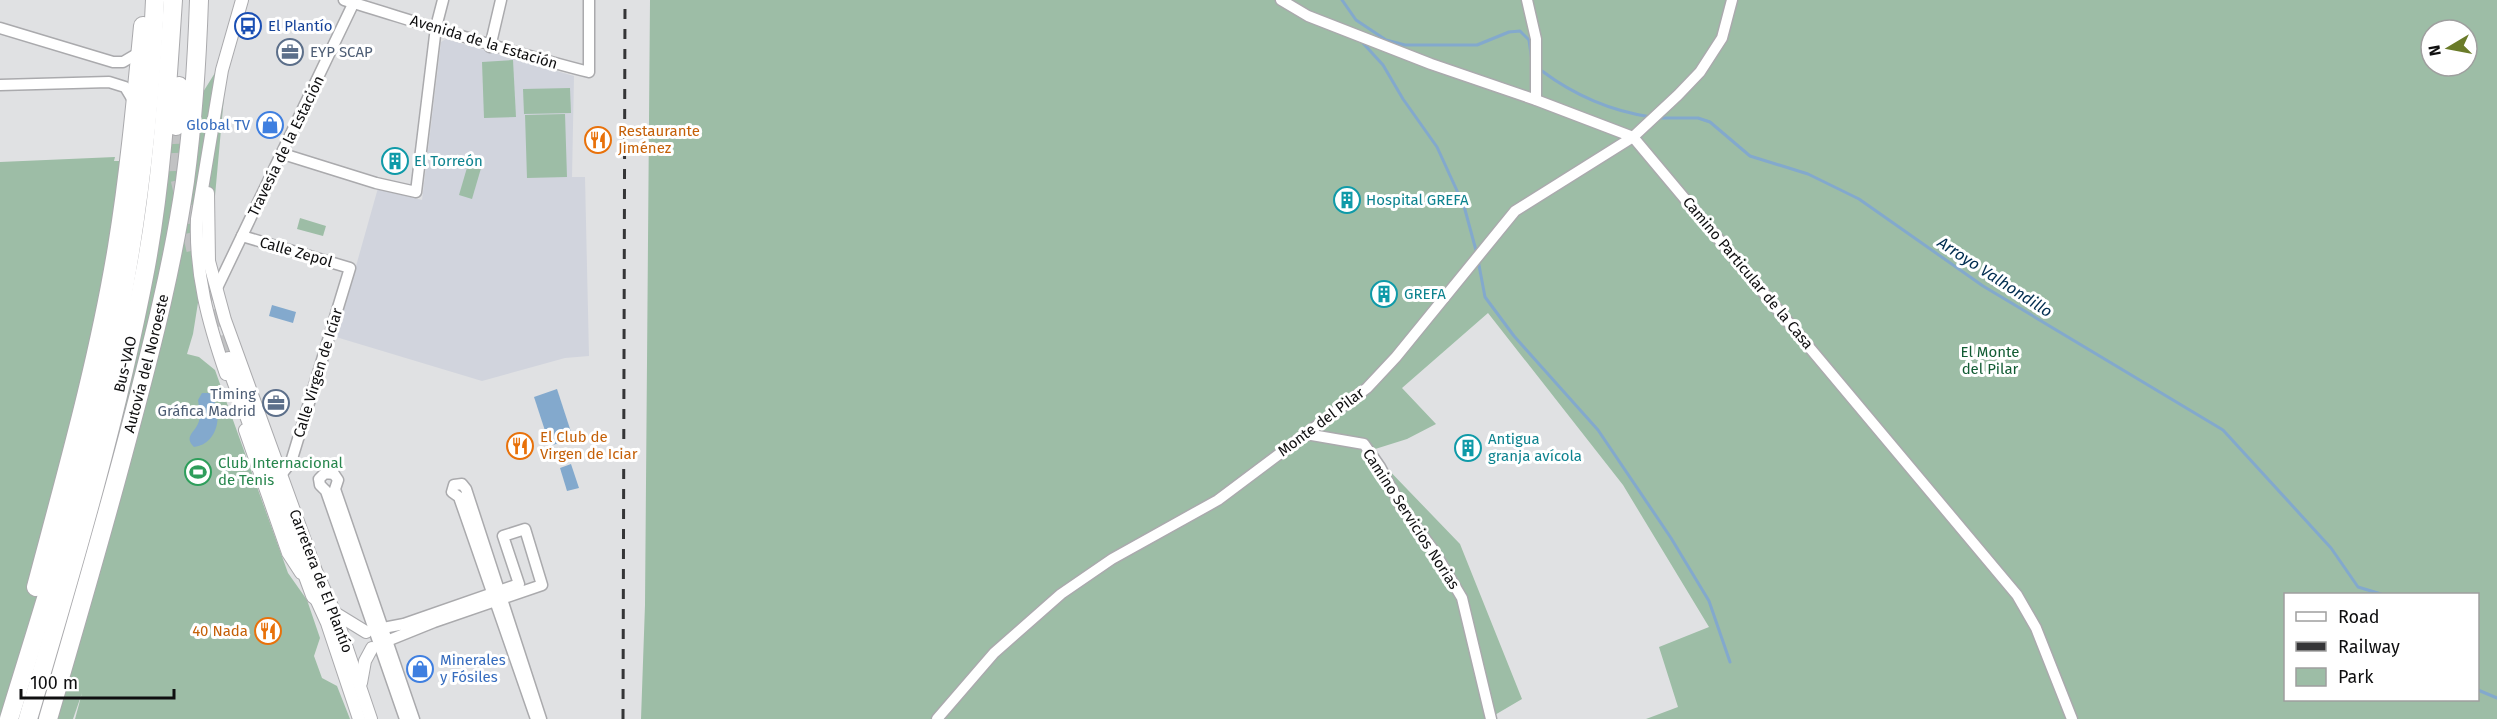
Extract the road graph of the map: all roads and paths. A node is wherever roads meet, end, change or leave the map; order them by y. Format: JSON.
{"nodes":[{"id":1,"x":146,"y":0,"type":"edge"},
{"id":2,"x":155,"y":0,"type":"edge"},
{"id":3,"x":172,"y":0,"type":"edge"},
{"id":4,"x":184,"y":0,"type":"edge"},
{"id":5,"x":200,"y":0,"type":"edge"},
{"id":6,"x":242,"y":0,"type":"edge"},
{"id":7,"x":443,"y":0,"type":"edge"},
{"id":8,"x":501,"y":0,"type":"edge"},
{"id":9,"x":590,"y":0,"type":"edge"},
{"id":10,"x":1281,"y":0,"type":"edge"},
{"id":11,"x":1527,"y":0,"type":"edge"},
{"id":12,"x":1732,"y":0,"type":"edge"},
{"id":13,"x":351,"y":1,"type":"edge"},
{"id":14,"x":436,"y":27,"type":"junction"},
{"id":15,"x":0,"y":28,"type":"edge"},
{"id":16,"x":490,"y":46,"type":"junction"},
{"id":17,"x":140,"y":52,"type":"junction"},
{"id":18,"x":0,"y":85,"type":"edge"},
{"id":19,"x":1536,"y":100,"type":"junction"},
{"id":20,"x":135,"y":103,"type":"junction"},
{"id":21,"x":176,"y":126,"type":"tunnel mouth"},
{"id":22,"x":1633,"y":137,"type":"junction"},
{"id":23,"x":283,"y":154,"type":"junction"},
{"id":24,"x":242,"y":236,"type":"junction"},
{"id":25,"x":202,"y":240,"type":"junction"},
{"id":26,"x":350,"y":268,"type":"joint"},
{"id":27,"x":217,"y":288,"type":"junction"},
{"id":28,"x":155,"y":333,"type":"junction"},
{"id":29,"x":229,"y":361,"type":"tunnel mouth"},
{"id":30,"x":1306,"y":434,"type":"junction"},
{"id":31,"x":281,"y":475,"type":"junction"},
{"id":32,"x":316,"y":588,"type":"junction"},
{"id":33,"x":497,"y":596,"type":"junction"},
{"id":34,"x":335,"y":612,"type":"junction"},
{"id":35,"x":377,"y":637,"type":"junction"},
{"id":36,"x":343,"y":648,"type":"junction"},
{"id":37,"x":360,"y":688,"type":"junction"},
{"id":38,"x":7,"y":719,"type":"edge"},
{"id":39,"x":28,"y":719,"type":"edge"},
{"id":40,"x":48,"y":719,"type":"edge"},
{"id":41,"x":59,"y":719,"type":"edge"},
{"id":42,"x":359,"y":719,"type":"edge"},
{"id":43,"x":371,"y":719,"type":"edge"},
{"id":44,"x":405,"y":719,"type":"edge"},
{"id":45,"x":414,"y":719,"type":"edge"},
{"id":46,"x":536,"y":719,"type":"edge"},
{"id":47,"x":541,"y":719,"type":"edge"},
{"id":48,"x":937,"y":719,"type":"edge"},
{"id":49,"x":1491,"y":719,"type":"edge"},
{"id":50,"x":2072,"y":719,"type":"edge"}],
"edges":[{"from":1,"to":17,"type":"highway"},
{"from":2,"to":38,"type":"highway"},
{"from":3,"to":39,"type":"highway","name":"Bus-VAO"},
{"from":4,"to":21,"type":"highway"},
{"from":5,"to":28,"type":"highway","name":"Autovía del Noroeste"},
{"from":6,"to":25,"type":"street"},
{"from":7,"to":14,"type":"street"},
{"from":8,"to":16,"type":"street"},
{"from":9,"to":16,"type":"street","name":"Avenida de la Estación"},
{"from":10,"to":19,"type":"street","name":"Camino Particular de la Casa"},
{"from":11,"to":19,"type":"street"},
{"from":12,"to":22,"type":"street","name":"Monte del Pilar"},
{"from":13,"to":14,"type":"street","name":"Avenida de la Estación"},
{"from":13,"to":23,"type":"street","name":"Travesía de la Estación"},
{"from":14,"to":16,"type":"street","name":"Avenida de la Estación"},
{"from":14,"to":23,"type":"street"},
{"from":15,"to":17,"type":"street"},
{"from":17,"to":20,"type":"highway"},
{"from":18,"to":20,"type":"street"},
{"from":19,"to":22,"type":"street","name":"Camino Particular de la Casa"},
{"from":20,"to":38,"type":"highway"},
{"from":22,"to":30,"type":"street","name":"Monte del Pilar"},
{"from":22,"to":50,"type":"street","name":"Camino Particular de la Casa"},
{"from":23,"to":24,"type":"street","name":"Travesía de la Estación"},
{"from":24,"to":26,"type":"street","name":"Calle Zepol"},
{"from":24,"to":27,"type":"street","name":"Travesía de la Estación"},
{"from":25,"to":27,"type":"street","name":"Carretera de El Plantío"},
{"from":25,"to":32,"type":"street","name":"Carretera de El Plantío"},
{"from":26,"to":31,"type":"street","name":"Calle Virgen de Icíar"},
{"from":27,"to":31,"type":"street","name":"Carretera de El Plantío"},
{"from":28,"to":40,"type":"highway","name":"Autovía del Noroeste"},
{"from":28,"to":41,"type":"highway"},
{"from":29,"to":32,"type":"highway"},
{"from":30,"to":48,"type":"street","name":"Monte del Pilar"},
{"from":30,"to":49,"type":"street","name":"Camino Servicios Norias"},
{"from":31,"to":32,"type":"street","name":"Carretera de El Plantío"},
{"from":32,"to":34,"type":"street","name":"Carretera de El Plantío"},
{"from":32,"to":36,"type":"street","name":"Carretera de El Plantío"},
{"from":33,"to":33,"type":"street"},
{"from":33,"to":33,"type":"street"},
{"from":33,"to":35,"type":"street"},
{"from":33,"to":46,"type":"street"},
{"from":33,"to":47,"type":"street"},
{"from":34,"to":35,"type":"street"},
{"from":34,"to":36,"type":"street","name":"Carretera de El Plantío"},
{"from":35,"to":35,"type":"street"},
{"from":35,"to":36,"type":"street"},
{"from":35,"to":37,"type":"street"},
{"from":35,"to":44,"type":"street"},
{"from":35,"to":45,"type":"street"},
{"from":36,"to":37,"type":"street","name":"Carretera de El Plantío"},
{"from":36,"to":42,"type":"street","name":"Carretera de El Plantío"},
{"from":37,"to":43,"type":"street","name":"Carretera de El Plantío"}]}
